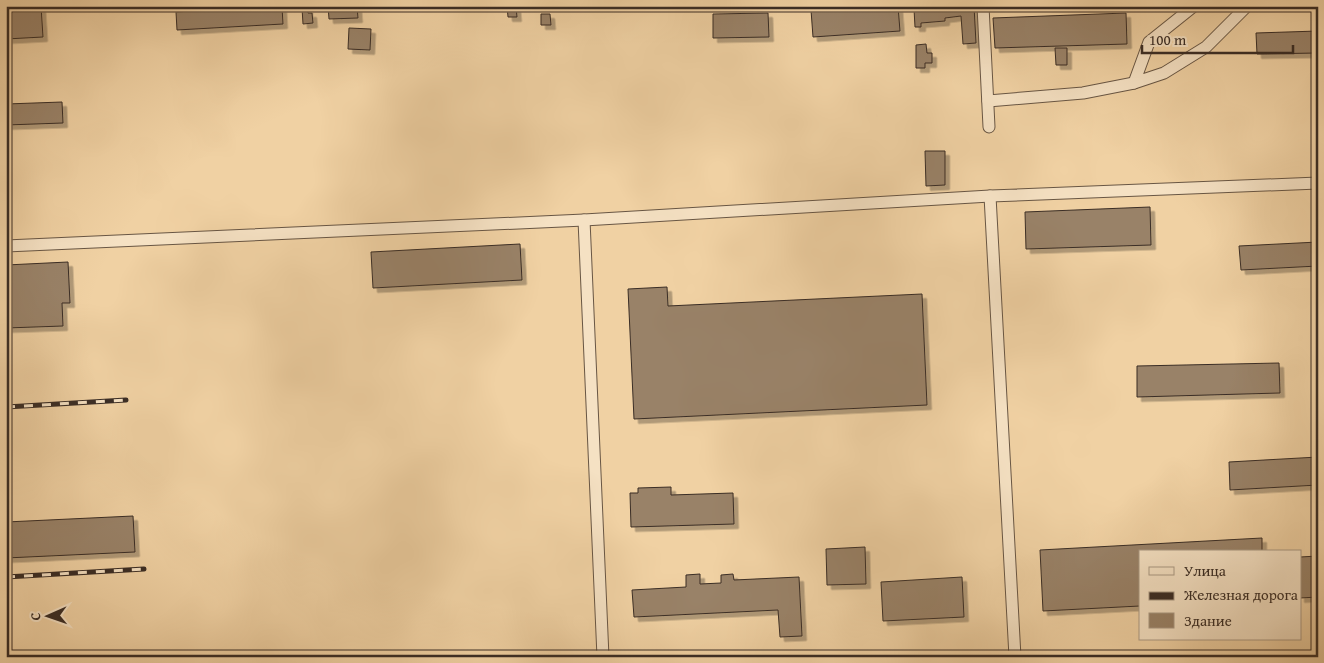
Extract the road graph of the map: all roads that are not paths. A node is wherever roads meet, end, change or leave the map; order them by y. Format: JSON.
{"nodes":[{"id":1,"x":983,"y":6,"type":"edge"},
{"id":2,"x":1194,"y":6,"type":"edge"},
{"id":3,"x":1246,"y":6,"type":"edge"},
{"id":4,"x":1134,"y":83,"type":"junction"},
{"id":5,"x":988,"y":101,"type":"junction"},
{"id":6,"x":989,"y":127,"type":"dead end"},
{"id":7,"x":1318,"y":183,"type":"edge"},
{"id":8,"x":990,"y":196,"type":"junction"},
{"id":9,"x":584,"y":220,"type":"junction"},
{"id":10,"x":6,"y":246,"type":"edge"},
{"id":11,"x":603,"y":657,"type":"edge"},
{"id":12,"x":1015,"y":657,"type":"edge"}],
"edges":[{"from":1,"to":5,"type":"lane"},
{"from":2,"to":4,"type":"lane"},
{"from":3,"to":4,"type":"lane"},
{"from":4,"to":5,"type":"lane"},
{"from":5,"to":6,"type":"lane"},
{"from":7,"to":8,"type":"lane"},
{"from":8,"to":9,"type":"lane"},
{"from":8,"to":12,"type":"lane"},
{"from":9,"to":10,"type":"lane"},
{"from":9,"to":11,"type":"lane"}]}
